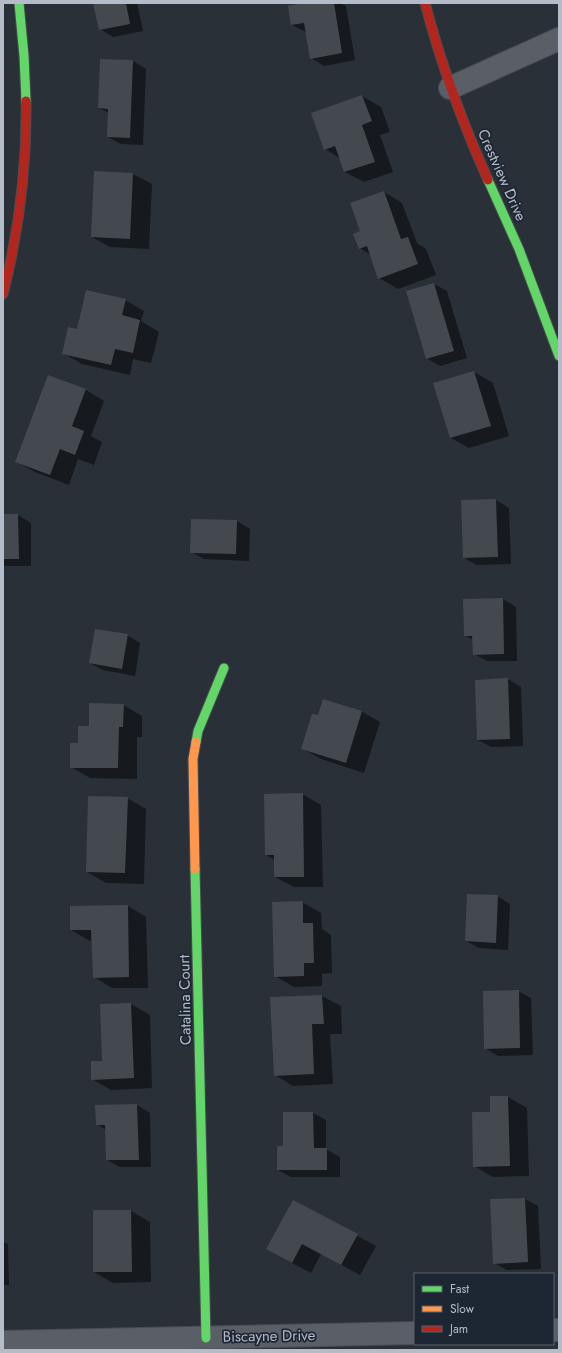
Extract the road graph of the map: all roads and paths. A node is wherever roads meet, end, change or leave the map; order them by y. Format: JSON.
{"nodes":[{"id":1,"x":19,"y":3,"type":"edge"},
{"id":2,"x":425,"y":3,"type":"edge"},
{"id":3,"x":559,"y":38,"type":"edge"},
{"id":4,"x":450,"y":88,"type":"junction"},
{"id":5,"x":3,"y":294,"type":"edge"},
{"id":6,"x":559,"y":356,"type":"edge"},
{"id":7,"x":224,"y":668,"type":"dead end"},
{"id":8,"x":414,"y":1333,"type":"edge"},
{"id":9,"x":206,"y":1338,"type":"junction"},
{"id":10,"x":3,"y":1342,"type":"edge"}],
"edges":[{"from":1,"to":5,"type":"street"},
{"from":2,"to":4,"type":"street","name":"Crestview Drive"},
{"from":3,"to":4,"type":"street"},
{"from":4,"to":6,"type":"street","name":"Crestview Drive"},
{"from":7,"to":9,"type":"street","name":"Catalina Court"},
{"from":8,"to":9,"type":"street","name":"Biscayne Drive"},
{"from":9,"to":10,"type":"street","name":"Biscayne Drive"}]}
